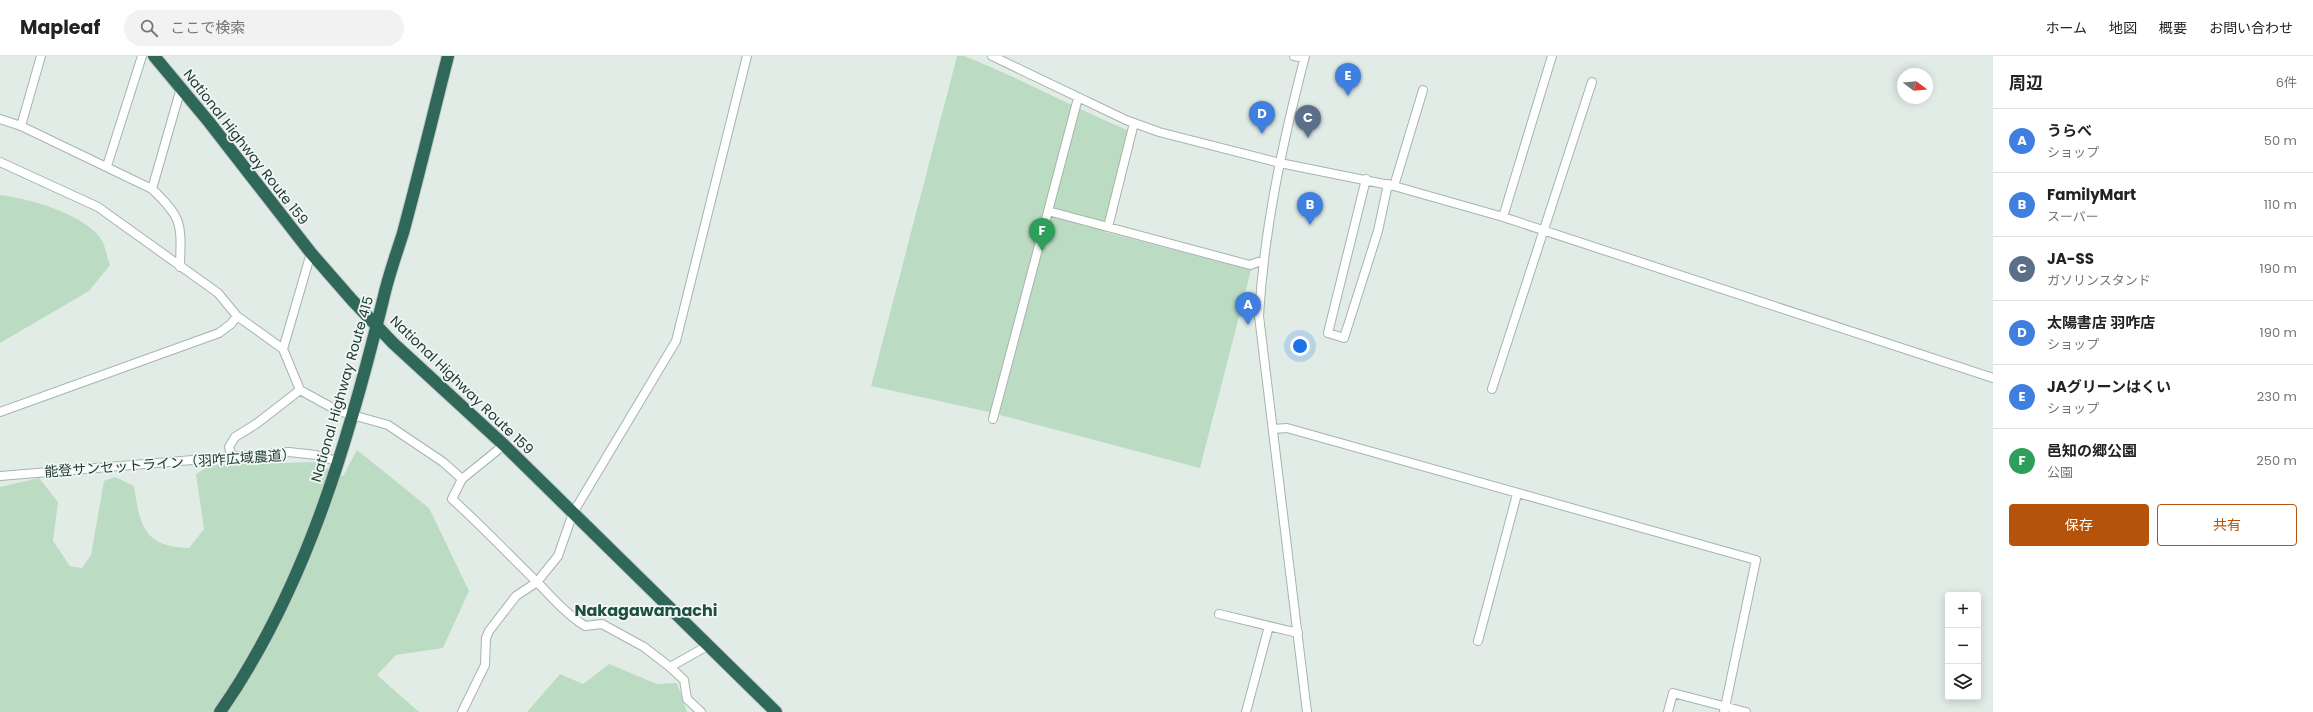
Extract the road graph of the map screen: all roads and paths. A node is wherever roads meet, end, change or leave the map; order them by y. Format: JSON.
{"nodes":[{"id":1,"x":41,"y":56,"type":"edge"},
{"id":2,"x":142,"y":56,"type":"edge"},
{"id":3,"x":154,"y":56,"type":"edge"},
{"id":4,"x":448,"y":56,"type":"edge"},
{"id":5,"x":747,"y":56,"type":"edge"},
{"id":6,"x":992,"y":56,"type":"edge"},
{"id":7,"x":1294,"y":56,"type":"edge"},
{"id":8,"x":1305,"y":57,"type":"edge"},
{"id":9,"x":1551,"y":60,"type":"edge"},
{"id":10,"x":1592,"y":82,"type":"dead end"},
{"id":11,"x":181,"y":88,"type":"junction"},
{"id":12,"x":1423,"y":90,"type":"dead end"},
{"id":13,"x":1078,"y":98,"type":"junction"},
{"id":14,"x":0,"y":119,"type":"edge"},
{"id":15,"x":1134,"y":123,"type":"junction"},
{"id":16,"x":21,"y":126,"type":"junction"},
{"id":17,"x":0,"y":162,"type":"edge"},
{"id":18,"x":1280,"y":163,"type":"junction"},
{"id":19,"x":107,"y":166,"type":"junction"},
{"id":20,"x":1366,"y":179,"type":"junction"},
{"id":21,"x":1391,"y":185,"type":"junction"},
{"id":22,"x":152,"y":189,"type":"junction"},
{"id":23,"x":1048,"y":211,"type":"junction"},
{"id":24,"x":1503,"y":217,"type":"junction"},
{"id":25,"x":1108,"y":227,"type":"junction"},
{"id":26,"x":1543,"y":232,"type":"junction"},
{"id":27,"x":311,"y":253,"type":"junction"},
{"id":28,"x":1264,"y":260,"type":"junction"},
{"id":29,"x":180,"y":267,"type":"junction"},
{"id":30,"x":237,"y":316,"type":"junction"},
{"id":31,"x":377,"y":325,"type":"junction"},
{"id":32,"x":283,"y":349,"type":"junction"},
{"id":33,"x":1993,"y":378,"type":"edge"},
{"id":34,"x":1492,"y":389,"type":"dead end"},
{"id":35,"x":300,"y":390,"type":"junction"},
{"id":36,"x":0,"y":412,"type":"edge"},
{"id":37,"x":352,"y":415,"type":"junction"},
{"id":38,"x":993,"y":419,"type":"dead end"},
{"id":39,"x":1273,"y":429,"type":"junction"},
{"id":40,"x":504,"y":445,"type":"junction"},
{"id":41,"x":232,"y":457,"type":"junction"},
{"id":42,"x":340,"y":462,"type":"junction"},
{"id":43,"x":0,"y":476,"type":"edge"},
{"id":44,"x":462,"y":479,"type":"junction"},
{"id":45,"x":1517,"y":494,"type":"junction"},
{"id":46,"x":573,"y":513,"type":"junction"},
{"id":47,"x":537,"y":582,"type":"junction"},
{"id":48,"x":1219,"y":614,"type":"dead end"},
{"id":49,"x":1269,"y":626,"type":"junction"},
{"id":50,"x":1298,"y":633,"type":"junction"},
{"id":51,"x":1478,"y":641,"type":"dead end"},
{"id":52,"x":709,"y":645,"type":"junction"},
{"id":53,"x":670,"y":667,"type":"junction"},
{"id":54,"x":1724,"y":709,"type":"edge"},
{"id":55,"x":771,"y":710,"type":"edge"},
{"id":56,"x":220,"y":712,"type":"edge"},
{"id":57,"x":462,"y":712,"type":"edge"},
{"id":58,"x":701,"y":712,"type":"edge"},
{"id":59,"x":1246,"y":712,"type":"edge"},
{"id":60,"x":1307,"y":712,"type":"edge"},
{"id":61,"x":1668,"y":712,"type":"edge"},
{"id":62,"x":1746,"y":712,"type":"edge"}],
"edges":[{"from":1,"to":16,"type":"street"},
{"from":2,"to":19,"type":"street"},
{"from":3,"to":11,"type":"highway","name":"National Highway Route 159"},
{"from":4,"to":31,"type":"highway","name":"National Highway Route 415"},
{"from":5,"to":46,"type":"street"},
{"from":6,"to":13,"type":"street"},
{"from":7,"to":8,"type":"street"},
{"from":8,"to":18,"type":"street"},
{"from":9,"to":24,"type":"street"},
{"from":10,"to":26,"type":"street"},
{"from":11,"to":22,"type":"street"},
{"from":11,"to":27,"type":"highway","name":"National Highway Route 159"},
{"from":12,"to":21,"type":"street"},
{"from":13,"to":15,"type":"street"},
{"from":13,"to":23,"type":"street"},
{"from":14,"to":16,"type":"street"},
{"from":15,"to":18,"type":"street"},
{"from":15,"to":25,"type":"street"},
{"from":16,"to":19,"type":"street"},
{"from":17,"to":29,"type":"street"},
{"from":18,"to":20,"type":"street"},
{"from":18,"to":28,"type":"street"},
{"from":19,"to":22,"type":"street"},
{"from":20,"to":21,"type":"street"},
{"from":20,"to":21,"type":"street"},
{"from":21,"to":24,"type":"street"},
{"from":22,"to":29,"type":"street"},
{"from":23,"to":25,"type":"street"},
{"from":23,"to":38,"type":"street"},
{"from":24,"to":26,"type":"street"},
{"from":25,"to":28,"type":"street"},
{"from":26,"to":33,"type":"street"},
{"from":26,"to":34,"type":"street"},
{"from":27,"to":31,"type":"highway","name":"National Highway Route 159"},
{"from":27,"to":32,"type":"street"},
{"from":28,"to":39,"type":"street"},
{"from":29,"to":30,"type":"street"},
{"from":30,"to":32,"type":"street"},
{"from":30,"to":36,"type":"street"},
{"from":31,"to":37,"type":"highway","name":"National Highway Route 415"},
{"from":31,"to":40,"type":"highway","name":"National Highway Route 159"},
{"from":32,"to":35,"type":"street"},
{"from":35,"to":37,"type":"street"},
{"from":35,"to":41,"type":"street"},
{"from":37,"to":42,"type":"highway","name":"National Highway Route 415"},
{"from":37,"to":44,"type":"street"},
{"from":39,"to":45,"type":"street"},
{"from":39,"to":50,"type":"street"},
{"from":40,"to":44,"type":"street"},
{"from":40,"to":46,"type":"highway","name":"National Highway Route 159"},
{"from":41,"to":42,"type":"street","name":"能登サンセットライン（羽咋広域農道）"},
{"from":41,"to":43,"type":"street","name":"能登サンセットライン（羽咋広域農道）"},
{"from":42,"to":56,"type":"highway","name":"National Highway Route 415"},
{"from":44,"to":47,"type":"street"},
{"from":45,"to":51,"type":"street"},
{"from":45,"to":54,"type":"street"},
{"from":46,"to":47,"type":"street"},
{"from":46,"to":52,"type":"highway","name":"National Highway Route 159"},
{"from":47,"to":53,"type":"street"},
{"from":47,"to":57,"type":"street"},
{"from":48,"to":49,"type":"street"},
{"from":49,"to":50,"type":"street"},
{"from":49,"to":59,"type":"street"},
{"from":50,"to":60,"type":"street"},
{"from":52,"to":53,"type":"street"},
{"from":52,"to":55,"type":"highway","name":"National Highway Route 159"},
{"from":53,"to":58,"type":"street"},
{"from":54,"to":61,"type":"street"},
{"from":54,"to":62,"type":"street"}]}
